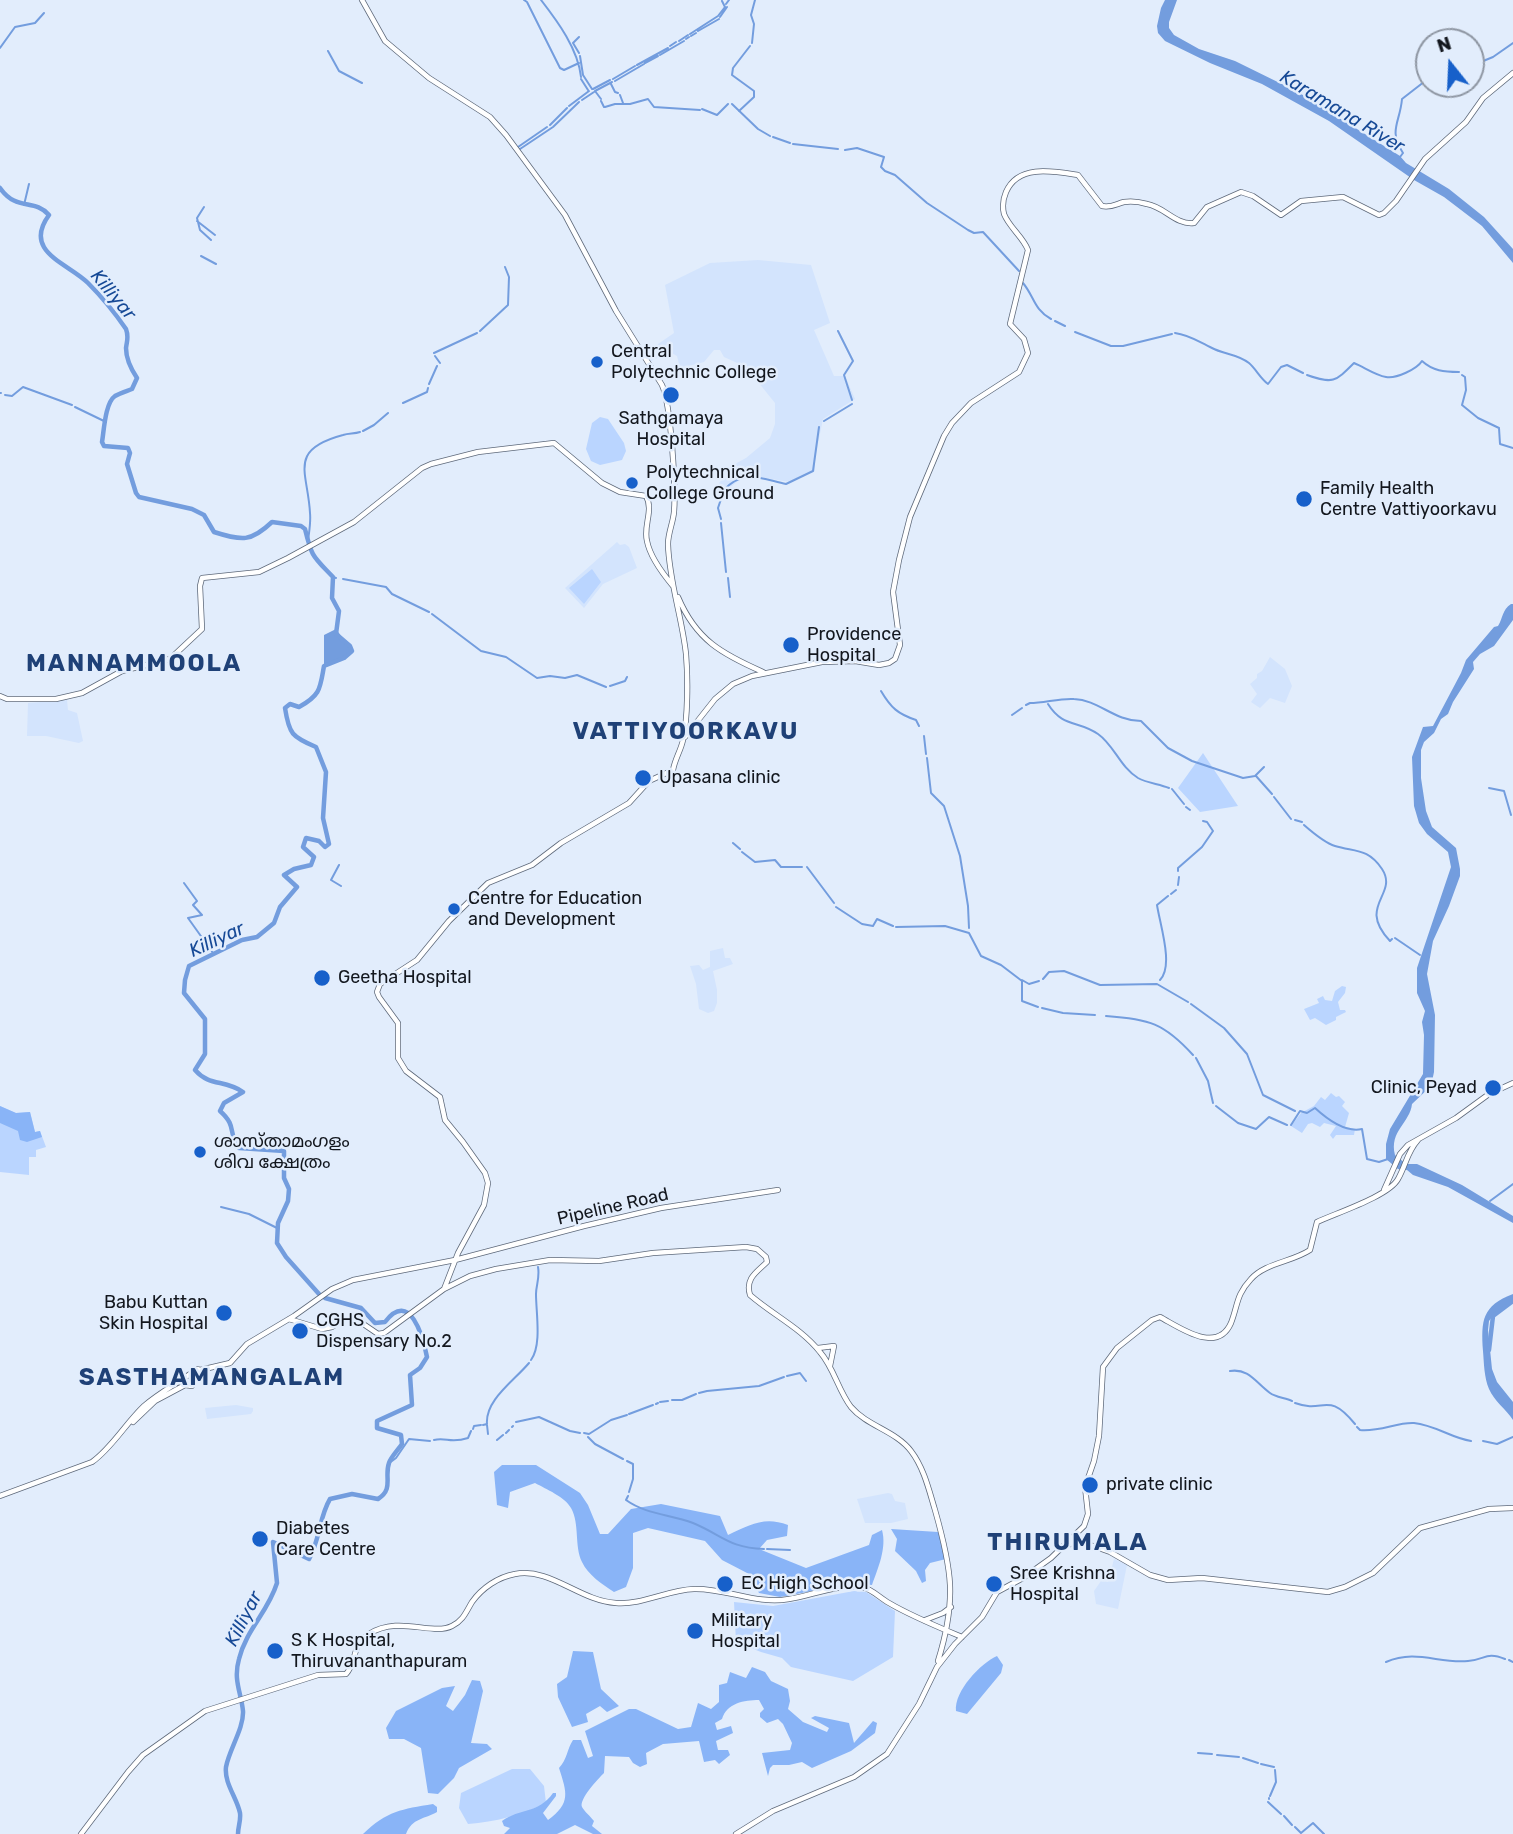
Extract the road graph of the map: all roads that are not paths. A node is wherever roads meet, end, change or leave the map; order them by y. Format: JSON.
{"nodes":[{"id":1,"x":362,"y":0,"type":"edge"},
{"id":2,"x":1513,"y":73,"type":"edge"},
{"id":3,"x":674,"y":587,"type":"junction"},
{"id":4,"x":764,"y":673,"type":"junction"},
{"id":5,"x":0,"y":696,"type":"edge"},
{"id":6,"x":684,"y":738,"type":"junction"},
{"id":7,"x":1513,"y":1083,"type":"edge"},
{"id":8,"x":1418,"y":1140,"type":"junction"},
{"id":9,"x":778,"y":1190,"type":"dead end"},
{"id":10,"x":1380,"y":1195,"type":"junction"},
{"id":11,"x":455,"y":1260,"type":"junction"},
{"id":12,"x":444,"y":1289,"type":"junction"},
{"id":13,"x":289,"y":1319,"type":"junction"},
{"id":14,"x":817,"y":1348,"type":"junction"},
{"id":15,"x":830,"y":1366,"type":"junction"},
{"id":16,"x":199,"y":1372,"type":"junction"},
{"id":17,"x":185,"y":1381,"type":"junction"},
{"id":18,"x":195,"y":1381,"type":"junction"},
{"id":19,"x":1,"y":1497,"type":"edge"},
{"id":20,"x":1513,"y":1508,"type":"edge"},
{"id":21,"x":1072,"y":1541,"type":"junction"},
{"id":22,"x":951,"y":1607,"type":"junction"},
{"id":23,"x":924,"y":1620,"type":"junction"},
{"id":24,"x":948,"y":1630,"type":"junction"},
{"id":25,"x":962,"y":1637,"type":"junction"},
{"id":26,"x":937,"y":1667,"type":"junction"},
{"id":27,"x":81,"y":1834,"type":"edge"},
{"id":28,"x":736,"y":1834,"type":"edge"}],
"edges":[{"from":1,"to":3,"type":"main road"},
{"from":2,"to":4,"type":"main road"},
{"from":3,"to":4,"type":"main road"},
{"from":3,"to":5,"type":"main road"},
{"from":3,"to":6,"type":"main road"},
{"from":4,"to":6,"type":"main road"},
{"from":6,"to":11,"type":"main road"},
{"from":7,"to":8,"type":"main road"},
{"from":8,"to":10,"type":"main road"},
{"from":8,"to":10,"type":"main road"},
{"from":9,"to":11,"type":"main road","name":"Pipeline Road"},
{"from":10,"to":21,"type":"main road"},
{"from":11,"to":12,"type":"main road"},
{"from":11,"to":13,"type":"main road","name":"Pipeline Road"},
{"from":12,"to":13,"type":"main road"},
{"from":12,"to":14,"type":"main road"},
{"from":13,"to":16,"type":"main road","name":"Pipeline Road"},
{"from":14,"to":15,"type":"main road"},
{"from":14,"to":15,"type":"main road"},
{"from":15,"to":22,"type":"main road"},
{"from":16,"to":17,"type":"main road","name":"Pipeline Road"},
{"from":16,"to":18,"type":"main road"},
{"from":17,"to":18,"type":"main road"},
{"from":17,"to":18,"type":"main road"},
{"from":17,"to":19,"type":"main road"},
{"from":20,"to":21,"type":"main road"},
{"from":21,"to":25,"type":"main road"},
{"from":22,"to":23,"type":"main road"},
{"from":22,"to":24,"type":"main road"},
{"from":23,"to":24,"type":"main road"},
{"from":23,"to":27,"type":"main road"},
{"from":24,"to":25,"type":"main road"},
{"from":24,"to":26,"type":"main road"},
{"from":25,"to":26,"type":"main road"},
{"from":26,"to":28,"type":"main road"}]}
